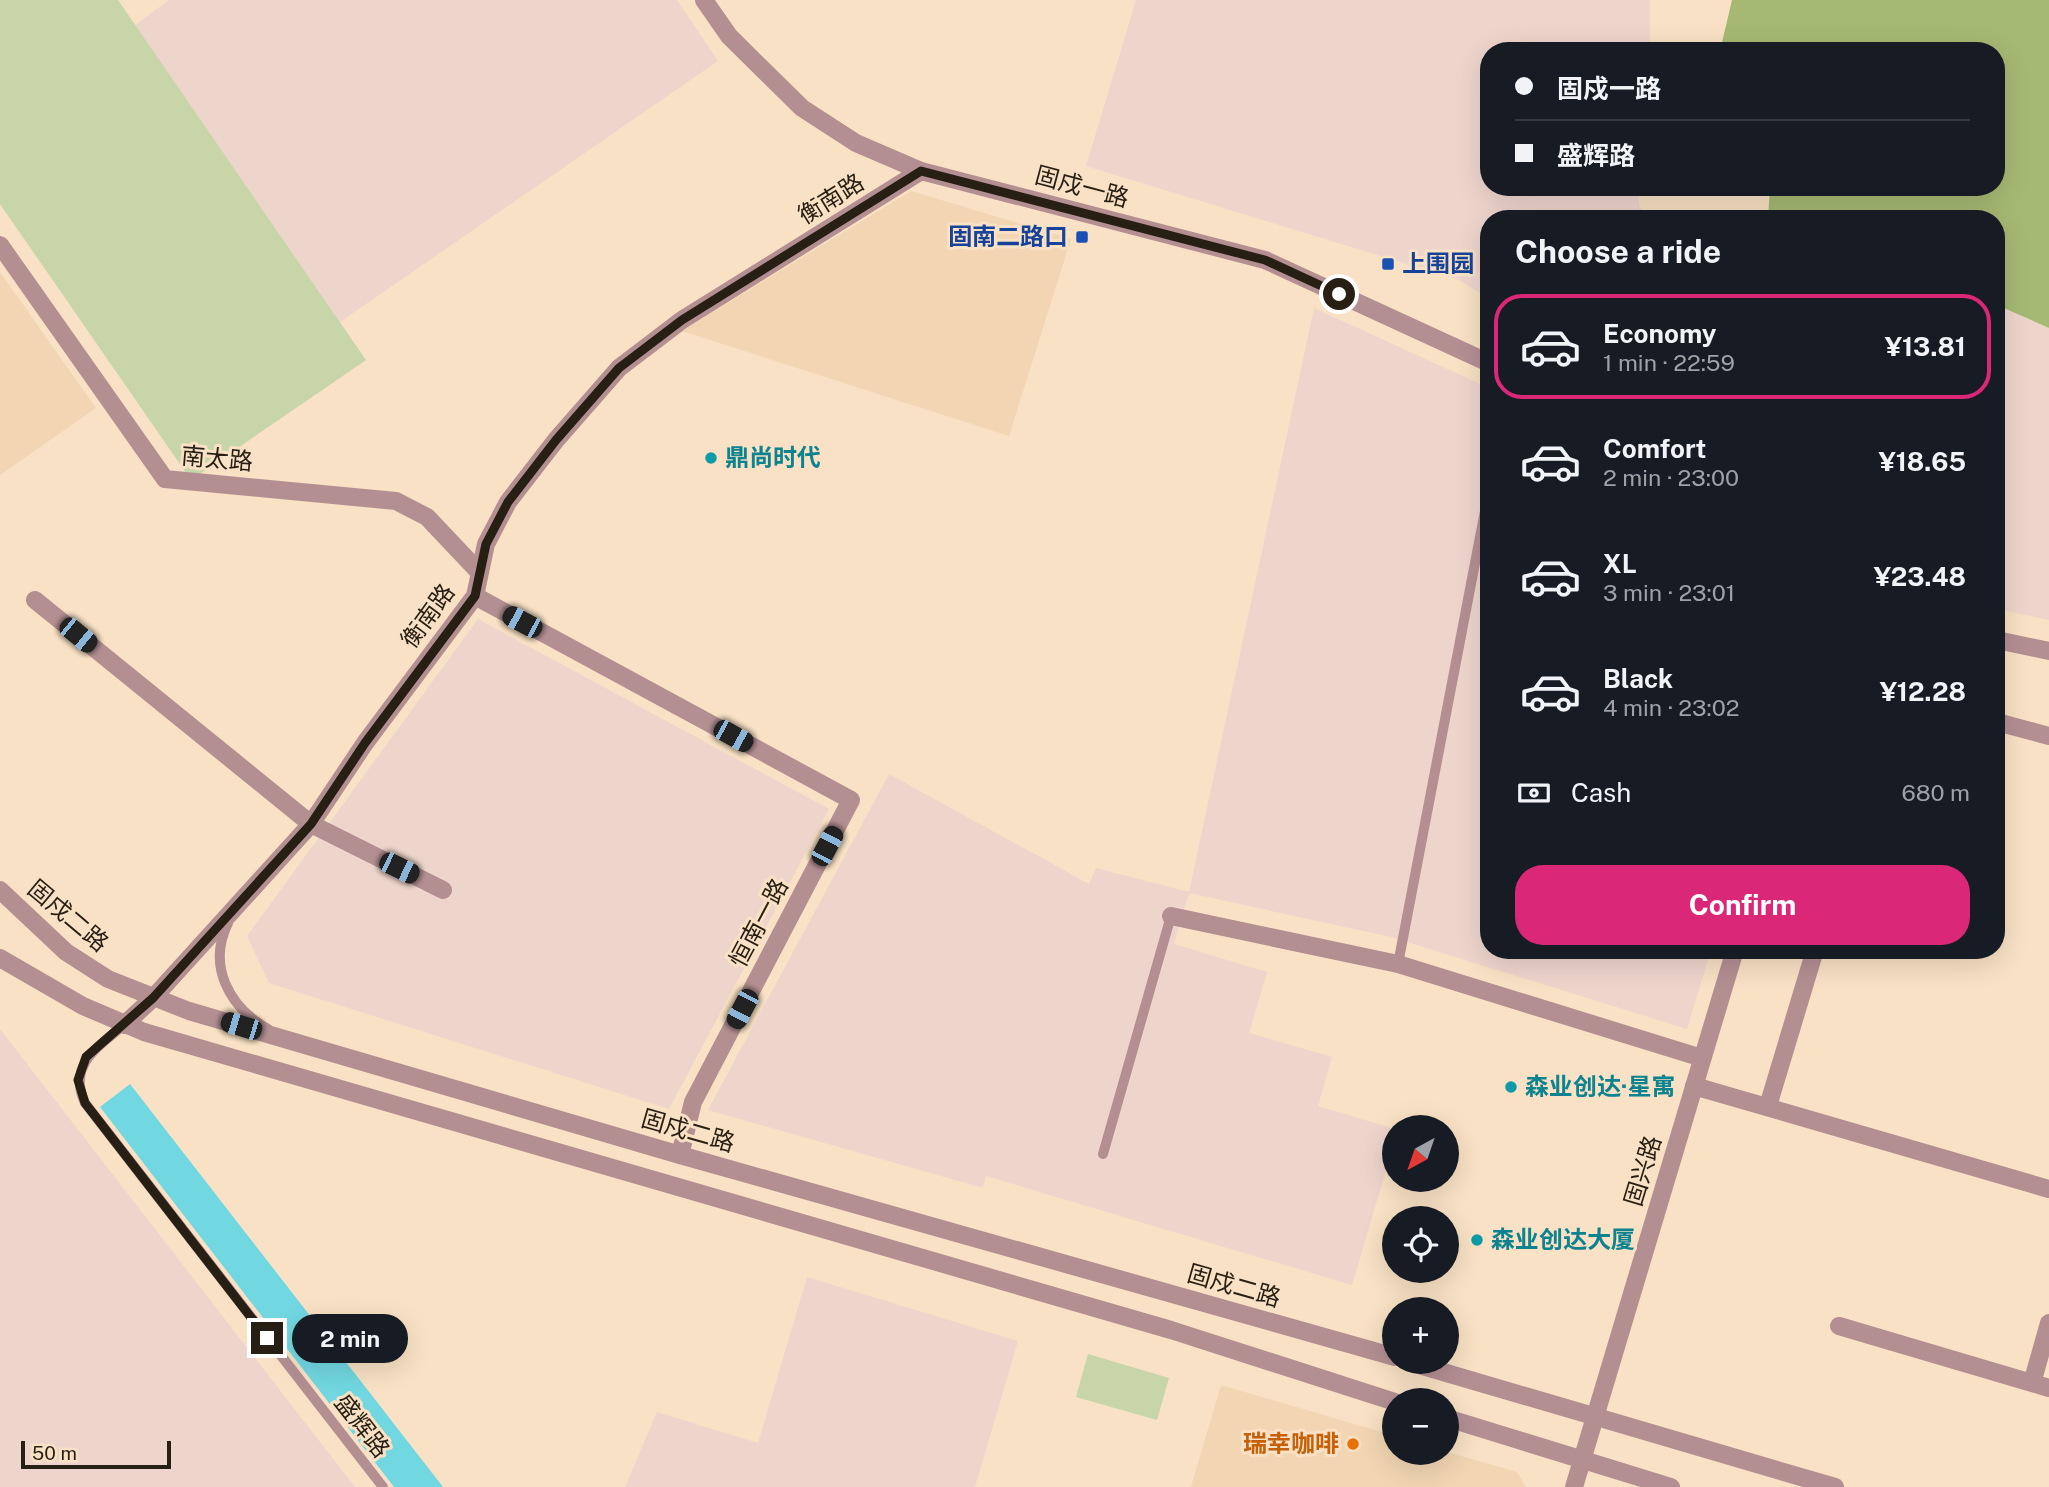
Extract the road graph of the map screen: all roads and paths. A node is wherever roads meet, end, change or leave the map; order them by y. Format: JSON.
{"nodes":[{"id":1,"x":704,"y":0,"type":"edge"},
{"id":2,"x":921,"y":171,"type":"junction"},
{"id":3,"x":0,"y":244,"type":"edge"},
{"id":4,"x":1480,"y":359,"type":"edge"},
{"id":5,"x":1480,"y":537,"type":"edge"},
{"id":6,"x":480,"y":573,"type":"junction"},
{"id":7,"x":475,"y":596,"type":"junction"},
{"id":8,"x":35,"y":600,"type":"dead end"},
{"id":9,"x":2005,"y":642,"type":"edge"},
{"id":10,"x":2049,"y":651,"type":"edge"},
{"id":11,"x":2005,"y":724,"type":"edge"},
{"id":12,"x":2049,"y":736,"type":"edge"},
{"id":13,"x":311,"y":824,"type":"junction"},
{"id":14,"x":0,"y":890,"type":"edge"},
{"id":15,"x":443,"y":890,"type":"dead end"},
{"id":16,"x":237,"y":906,"type":"junction"},
{"id":17,"x":1171,"y":916,"type":"joint"},
{"id":18,"x":0,"y":958,"type":"edge"},
{"id":19,"x":1732,"y":959,"type":"edge"},
{"id":20,"x":1812,"y":959,"type":"edge"},
{"id":21,"x":1398,"y":964,"type":"junction"},
{"id":22,"x":153,"y":998,"type":"junction"},
{"id":23,"x":124,"y":1025,"type":"junction"},
{"id":24,"x":293,"y":1041,"type":"junction"},
{"id":25,"x":1703,"y":1058,"type":"junction"},
{"id":26,"x":1693,"y":1086,"type":"junction"},
{"id":27,"x":1768,"y":1105,"type":"junction"},
{"id":28,"x":680,"y":1154,"type":"junction"},
{"id":29,"x":1103,"y":1154,"type":"dead end"},
{"id":30,"x":2049,"y":1189,"type":"edge"},
{"id":31,"x":2049,"y":1323,"type":"edge"},
{"id":32,"x":1839,"y":1326,"type":"dead end"},
{"id":33,"x":1382,"y":1353,"type":"edge"},
{"id":34,"x":1451,"y":1374,"type":"edge"},
{"id":35,"x":2040,"y":1385,"type":"edge"},
{"id":36,"x":1382,"y":1398,"type":"edge"},
{"id":37,"x":1595,"y":1415,"type":"junction"},
{"id":38,"x":1459,"y":1422,"type":"edge"},
{"id":39,"x":1582,"y":1460,"type":"junction"},
{"id":40,"x":383,"y":1487,"type":"edge"},
{"id":41,"x":1574,"y":1487,"type":"edge"},
{"id":42,"x":1671,"y":1487,"type":"edge"},
{"id":43,"x":1835,"y":1487,"type":"edge"}],
"edges":[{"from":1,"to":2,"type":"street","name":"固戍一路"},
{"from":2,"to":4,"type":"street","name":"固戍一路"},
{"from":2,"to":6,"type":"street","name":"衡南路"},
{"from":3,"to":6,"type":"street","name":"南太路"},
{"from":5,"to":21,"type":"lane"},
{"from":6,"to":7,"type":"street","name":"衡南路"},
{"from":7,"to":13,"type":"street","name":"衡南路"},
{"from":7,"to":28,"type":"street","name":"恒南一路"},
{"from":8,"to":13,"type":"street"},
{"from":9,"to":10,"type":"street"},
{"from":11,"to":12,"type":"street"},
{"from":13,"to":15,"type":"street"},
{"from":13,"to":16,"type":"street","name":"衡南路"},
{"from":14,"to":22,"type":"street","name":"固戍二路"},
{"from":16,"to":22,"type":"street","name":"衡南路"},
{"from":16,"to":24,"type":"lane"},
{"from":17,"to":21,"type":"street"},
{"from":17,"to":29,"type":"lane"},
{"from":18,"to":23,"type":"street"},
{"from":19,"to":25,"type":"street","name":"固兴路"},
{"from":20,"to":27,"type":"street"},
{"from":21,"to":25,"type":"street"},
{"from":22,"to":23,"type":"street","name":"衡南路"},
{"from":22,"to":24,"type":"street","name":"固戍二路"},
{"from":23,"to":36,"type":"street"},
{"from":23,"to":40,"type":"lane","name":"盛辉路"},
{"from":24,"to":28,"type":"street","name":"固戍二路"},
{"from":25,"to":26,"type":"street","name":"固兴路"},
{"from":26,"to":27,"type":"street"},
{"from":26,"to":37,"type":"street","name":"固兴路"},
{"from":27,"to":30,"type":"street"},
{"from":28,"to":33,"type":"street","name":"固戍二路"},
{"from":31,"to":35,"type":"street"},
{"from":32,"to":35,"type":"street"},
{"from":34,"to":37,"type":"street"},
{"from":37,"to":39,"type":"street","name":"固兴路"},
{"from":37,"to":43,"type":"street"},
{"from":38,"to":39,"type":"street"},
{"from":39,"to":41,"type":"street","name":"固兴路"},
{"from":39,"to":42,"type":"street"}]}
